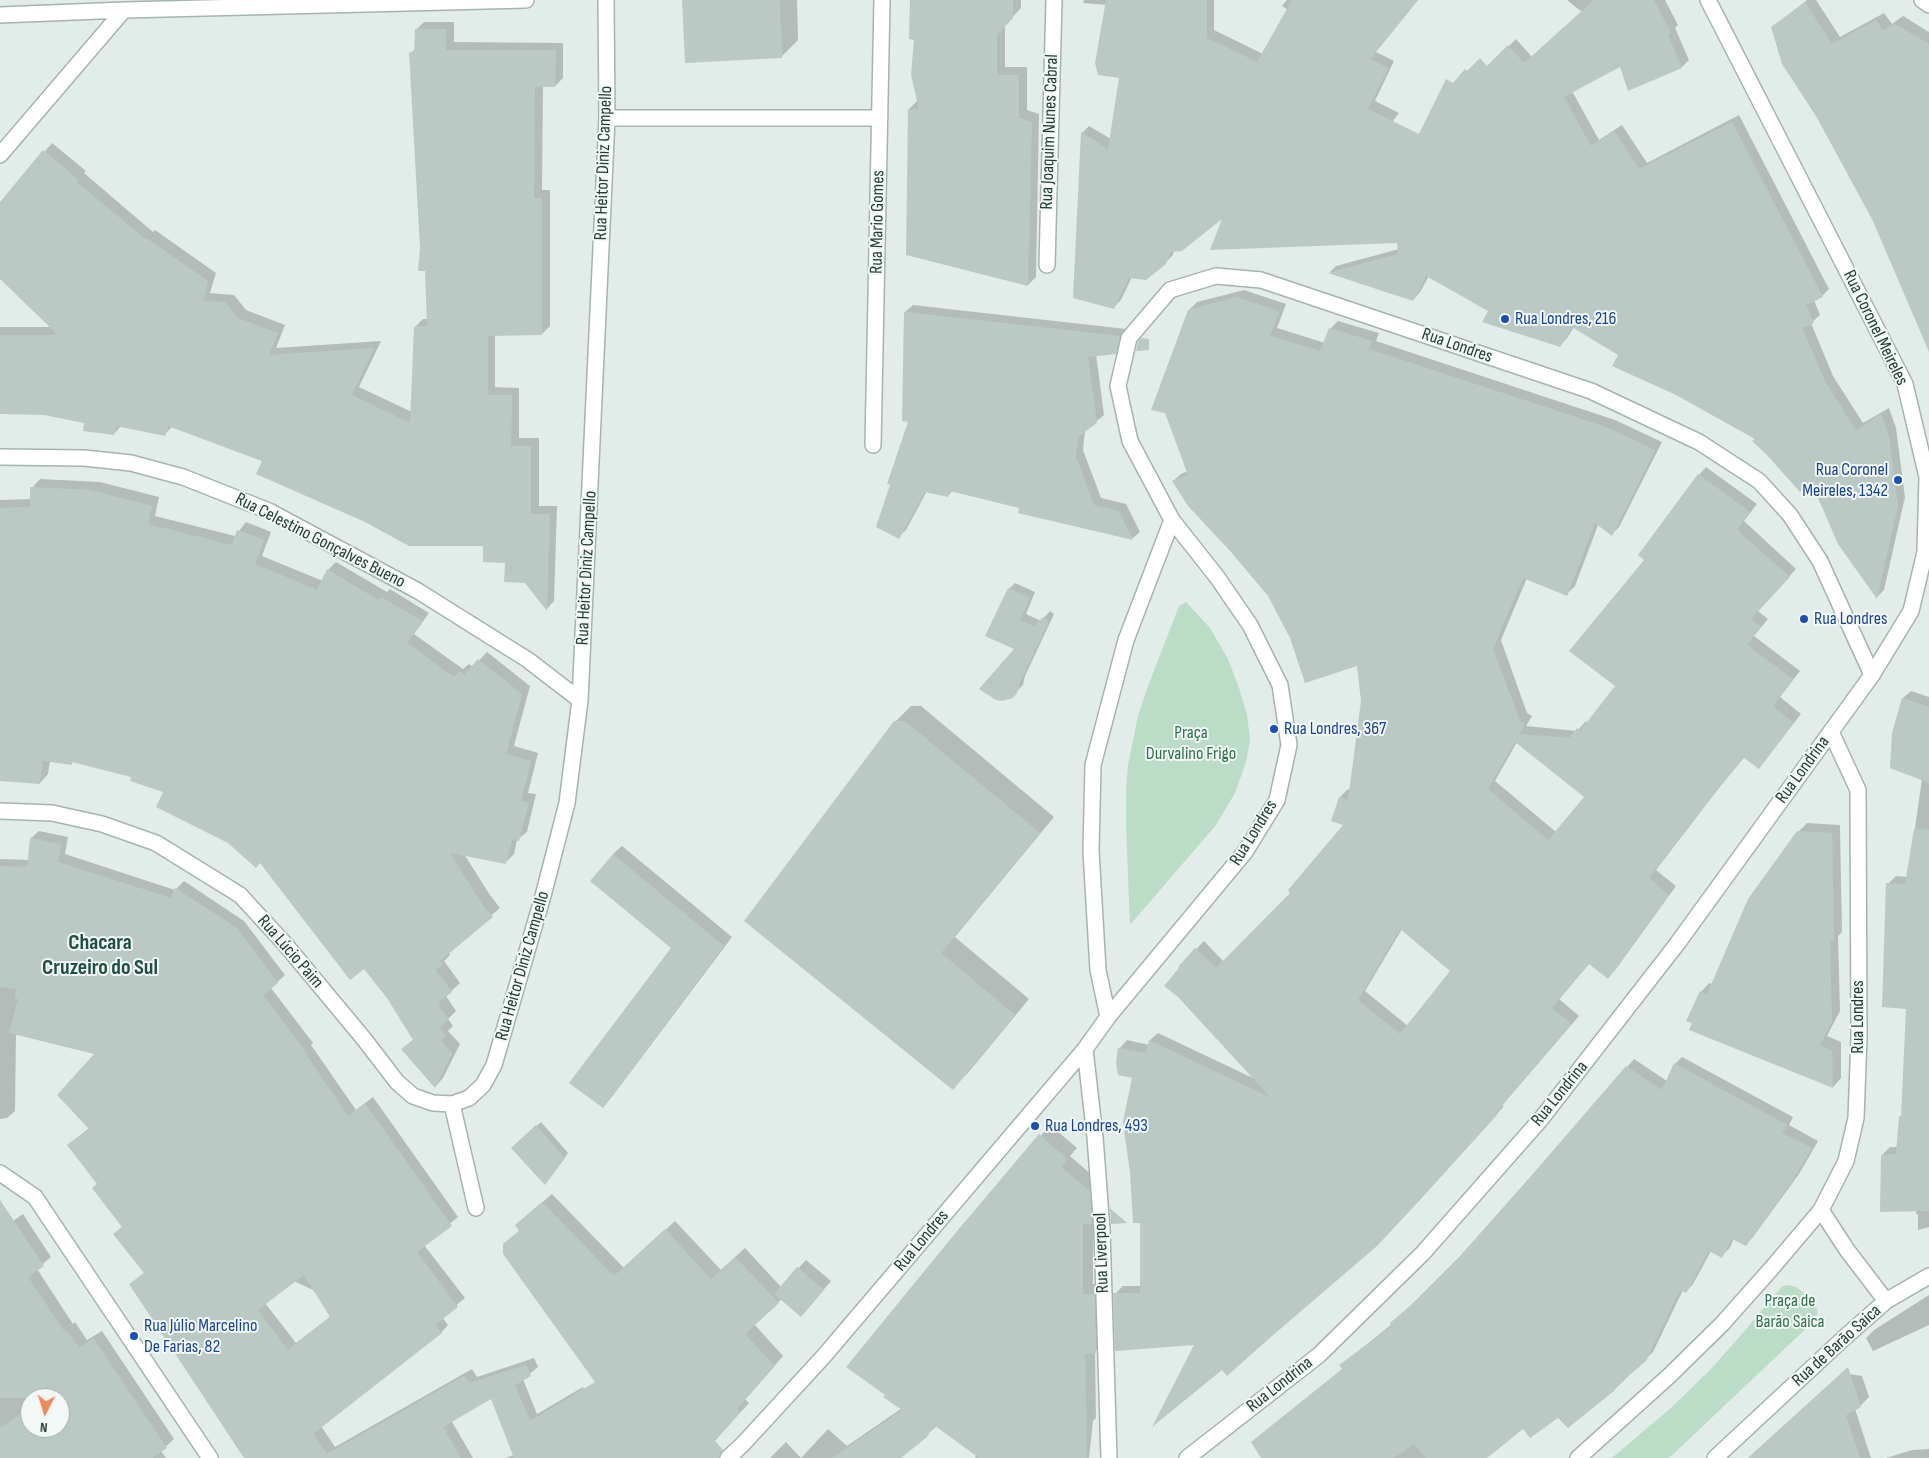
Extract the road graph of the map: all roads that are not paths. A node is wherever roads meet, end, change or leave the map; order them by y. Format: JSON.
{"nodes":[{"id":1,"x":526,"y":0,"type":"edge"},
{"id":2,"x":606,"y":0,"type":"edge"},
{"id":3,"x":882,"y":0,"type":"edge"},
{"id":4,"x":1054,"y":0,"type":"edge"},
{"id":5,"x":1922,"y":0,"type":"edge"},
{"id":6,"x":1712,"y":2,"type":"edge"},
{"id":7,"x":1929,"y":5,"type":"edge"},
{"id":8,"x":124,"y":10,"type":"junction"},
{"id":9,"x":0,"y":15,"type":"edge"},
{"id":10,"x":607,"y":118,"type":"junction"},
{"id":11,"x":880,"y":118,"type":"junction"},
{"id":12,"x":0,"y":156,"type":"edge"},
{"id":13,"x":1047,"y":265,"type":"dead end"},
{"id":14,"x":873,"y":445,"type":"dead end"},
{"id":15,"x":0,"y":457,"type":"edge"},
{"id":16,"x":1172,"y":520,"type":"junction"},
{"id":17,"x":1872,"y":675,"type":"junction"},
{"id":18,"x":580,"y":700,"type":"junction"},
{"id":19,"x":1831,"y":732,"type":"junction"},
{"id":20,"x":0,"y":811,"type":"edge"},
{"id":21,"x":1108,"y":1018,"type":"junction"},
{"id":22,"x":1085,"y":1048,"type":"junction"},
{"id":23,"x":452,"y":1104,"type":"junction"},
{"id":24,"x":0,"y":1173,"type":"edge"},
{"id":25,"x":476,"y":1208,"type":"dead end"},
{"id":26,"x":1821,"y":1210,"type":"junction"},
{"id":27,"x":1929,"y":1276,"type":"edge"},
{"id":28,"x":1886,"y":1300,"type":"junction"},
{"id":29,"x":210,"y":1458,"type":"edge"},
{"id":30,"x":728,"y":1458,"type":"edge"},
{"id":31,"x":1109,"y":1458,"type":"edge"},
{"id":32,"x":1187,"y":1458,"type":"edge"},
{"id":33,"x":1578,"y":1458,"type":"edge"},
{"id":34,"x":1716,"y":1458,"type":"edge"}],
"edges":[{"from":1,"to":8,"type":"street"},
{"from":2,"to":10,"type":"street","name":"Rua Heitor Diniz Campello"},
{"from":3,"to":11,"type":"street","name":"Rua Mario Gomes"},
{"from":4,"to":13,"type":"street","name":"Rua Joaquim Nunes Cabral"},
{"from":5,"to":7,"type":"street"},
{"from":6,"to":17,"type":"street","name":"Rua Coronel Meireles"},
{"from":8,"to":9,"type":"street"},
{"from":8,"to":12,"type":"street"},
{"from":10,"to":11,"type":"street"},
{"from":10,"to":18,"type":"street","name":"Rua Heitor Diniz Campello"},
{"from":11,"to":14,"type":"street","name":"Rua Mario Gomes"},
{"from":15,"to":18,"type":"street","name":"Rua Celestino Gonçalves Bueno"},
{"from":16,"to":17,"type":"street","name":"Rua Londres"},
{"from":16,"to":21,"type":"street"},
{"from":16,"to":21,"type":"street","name":"Rua Londres"},
{"from":17,"to":19,"type":"street","name":"Rua Londrina"},
{"from":18,"to":23,"type":"street","name":"Rua Heitor Diniz Campello"},
{"from":19,"to":26,"type":"street","name":"Rua Londres"},
{"from":19,"to":32,"type":"street","name":"Rua Londrina"},
{"from":20,"to":23,"type":"street","name":"Rua Lúcio Paim"},
{"from":21,"to":22,"type":"street","name":"Rua Londres"},
{"from":22,"to":30,"type":"street","name":"Rua Londres"},
{"from":22,"to":31,"type":"street","name":"Rua Liverpool"},
{"from":23,"to":25,"type":"street"},
{"from":24,"to":29,"type":"street"},
{"from":26,"to":28,"type":"street","name":"Rua de Barão Saica"},
{"from":26,"to":33,"type":"street"},
{"from":27,"to":28,"type":"street"},
{"from":28,"to":34,"type":"street","name":"Rua de Barão Saica"}]}
